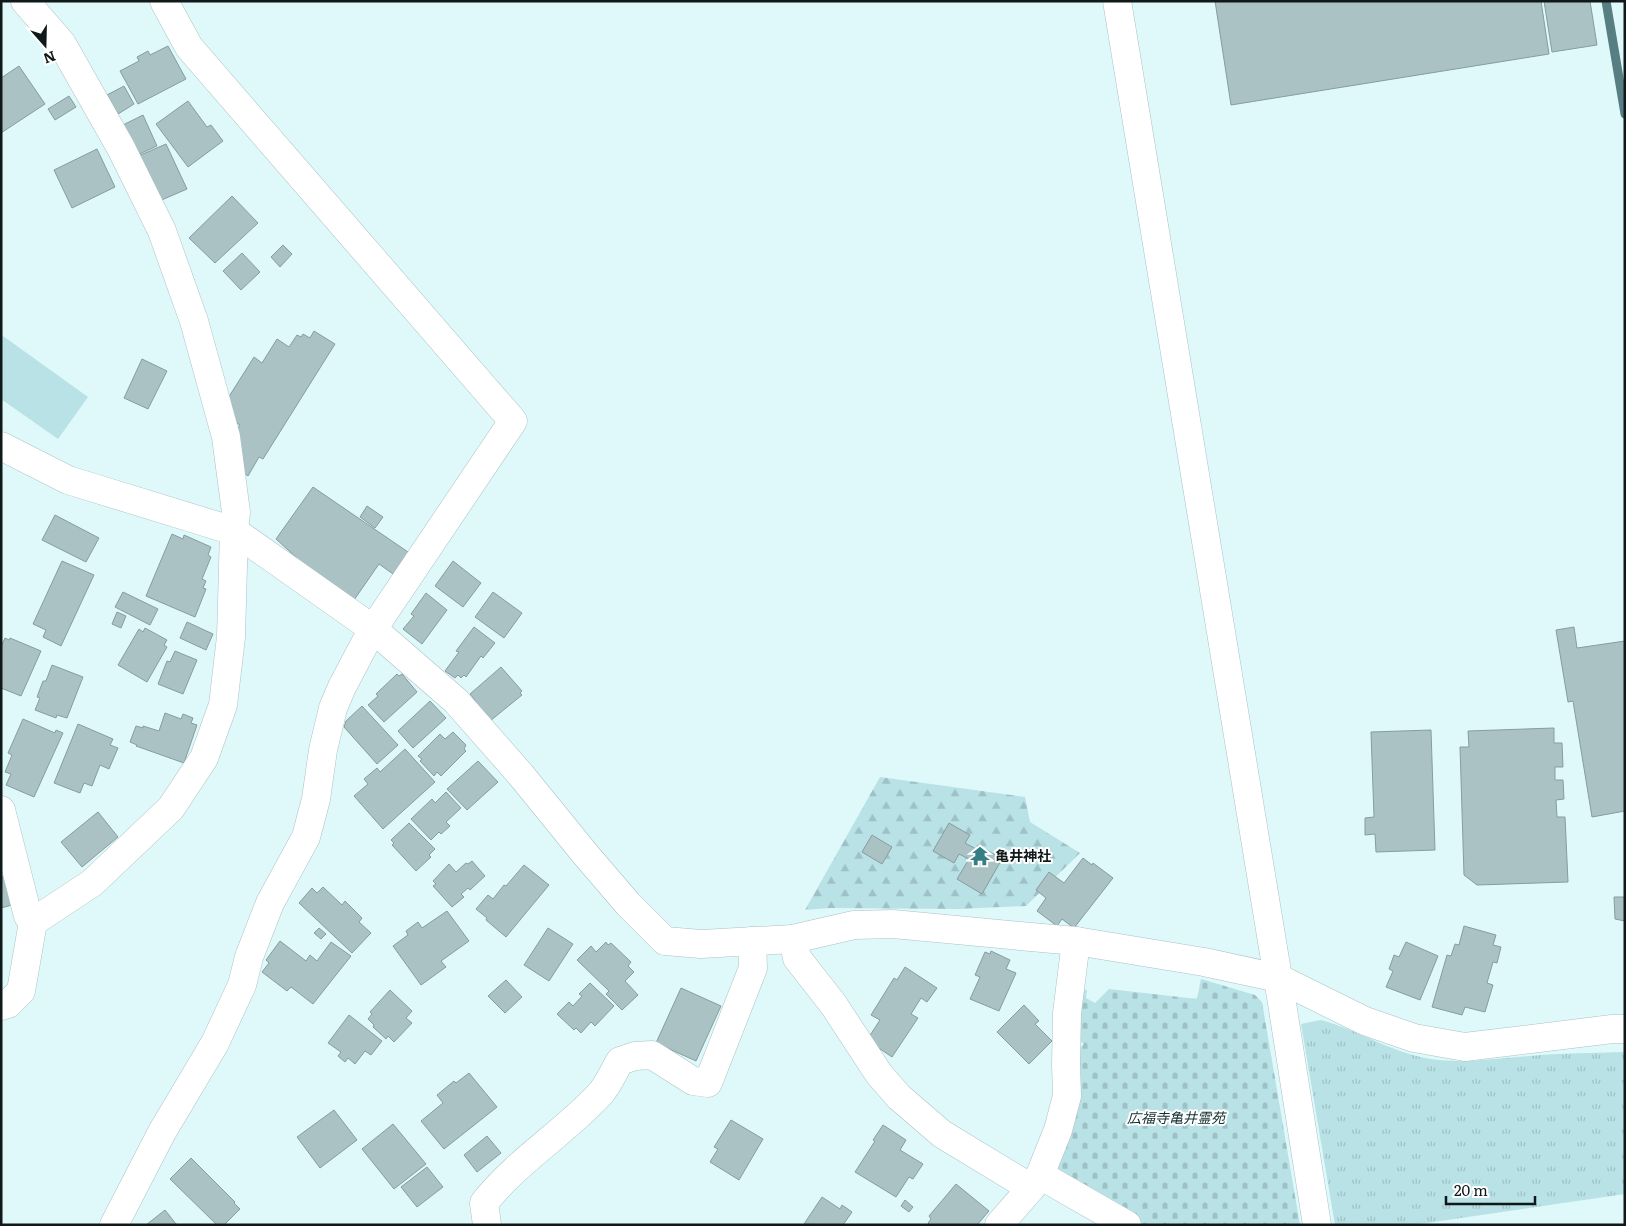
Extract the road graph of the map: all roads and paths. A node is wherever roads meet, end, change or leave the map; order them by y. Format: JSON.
{"nodes":[{"id":1,"x":25,"y":1,"type":"edge"},
{"id":2,"x":164,"y":1,"type":"edge"},
{"id":3,"x":1117,"y":1,"type":"edge"},
{"id":4,"x":1,"y":446,"type":"edge"},
{"id":5,"x":234,"y":530,"type":"junction"},
{"id":6,"x":374,"y":630,"type":"junction"},
{"id":7,"x":1,"y":810,"type":"edge"},
{"id":8,"x":33,"y":922,"type":"junction"},
{"id":9,"x":793,"y":939,"type":"junction"},
{"id":10,"x":752,"y":941,"type":"junction"},
{"id":11,"x":1076,"y":941,"type":"junction"},
{"id":12,"x":1278,"y":978,"type":"junction"},
{"id":13,"x":1,"y":1006,"type":"edge"},
{"id":14,"x":1625,"y":1030,"type":"edge"},
{"id":15,"x":1035,"y":1182,"type":"junction"},
{"id":16,"x":114,"y":1225,"type":"edge"},
{"id":17,"x":487,"y":1225,"type":"edge"},
{"id":18,"x":999,"y":1225,"type":"edge"},
{"id":19,"x":1127,"y":1225,"type":"edge"},
{"id":20,"x":1317,"y":1225,"type":"edge"}],
"edges":[{"from":1,"to":5,"type":"street"},
{"from":2,"to":6,"type":"street"},
{"from":3,"to":12,"type":"street"},
{"from":4,"to":5,"type":"street"},
{"from":5,"to":6,"type":"street"},
{"from":5,"to":8,"type":"street"},
{"from":6,"to":10,"type":"street"},
{"from":6,"to":16,"type":"street"},
{"from":7,"to":8,"type":"street"},
{"from":8,"to":13,"type":"street"},
{"from":9,"to":10,"type":"street"},
{"from":9,"to":11,"type":"street"},
{"from":9,"to":15,"type":"street"},
{"from":10,"to":17,"type":"street"},
{"from":11,"to":12,"type":"street"},
{"from":11,"to":15,"type":"street"},
{"from":12,"to":14,"type":"street"},
{"from":12,"to":20,"type":"street"},
{"from":15,"to":18,"type":"street"},
{"from":15,"to":19,"type":"street"}]}
